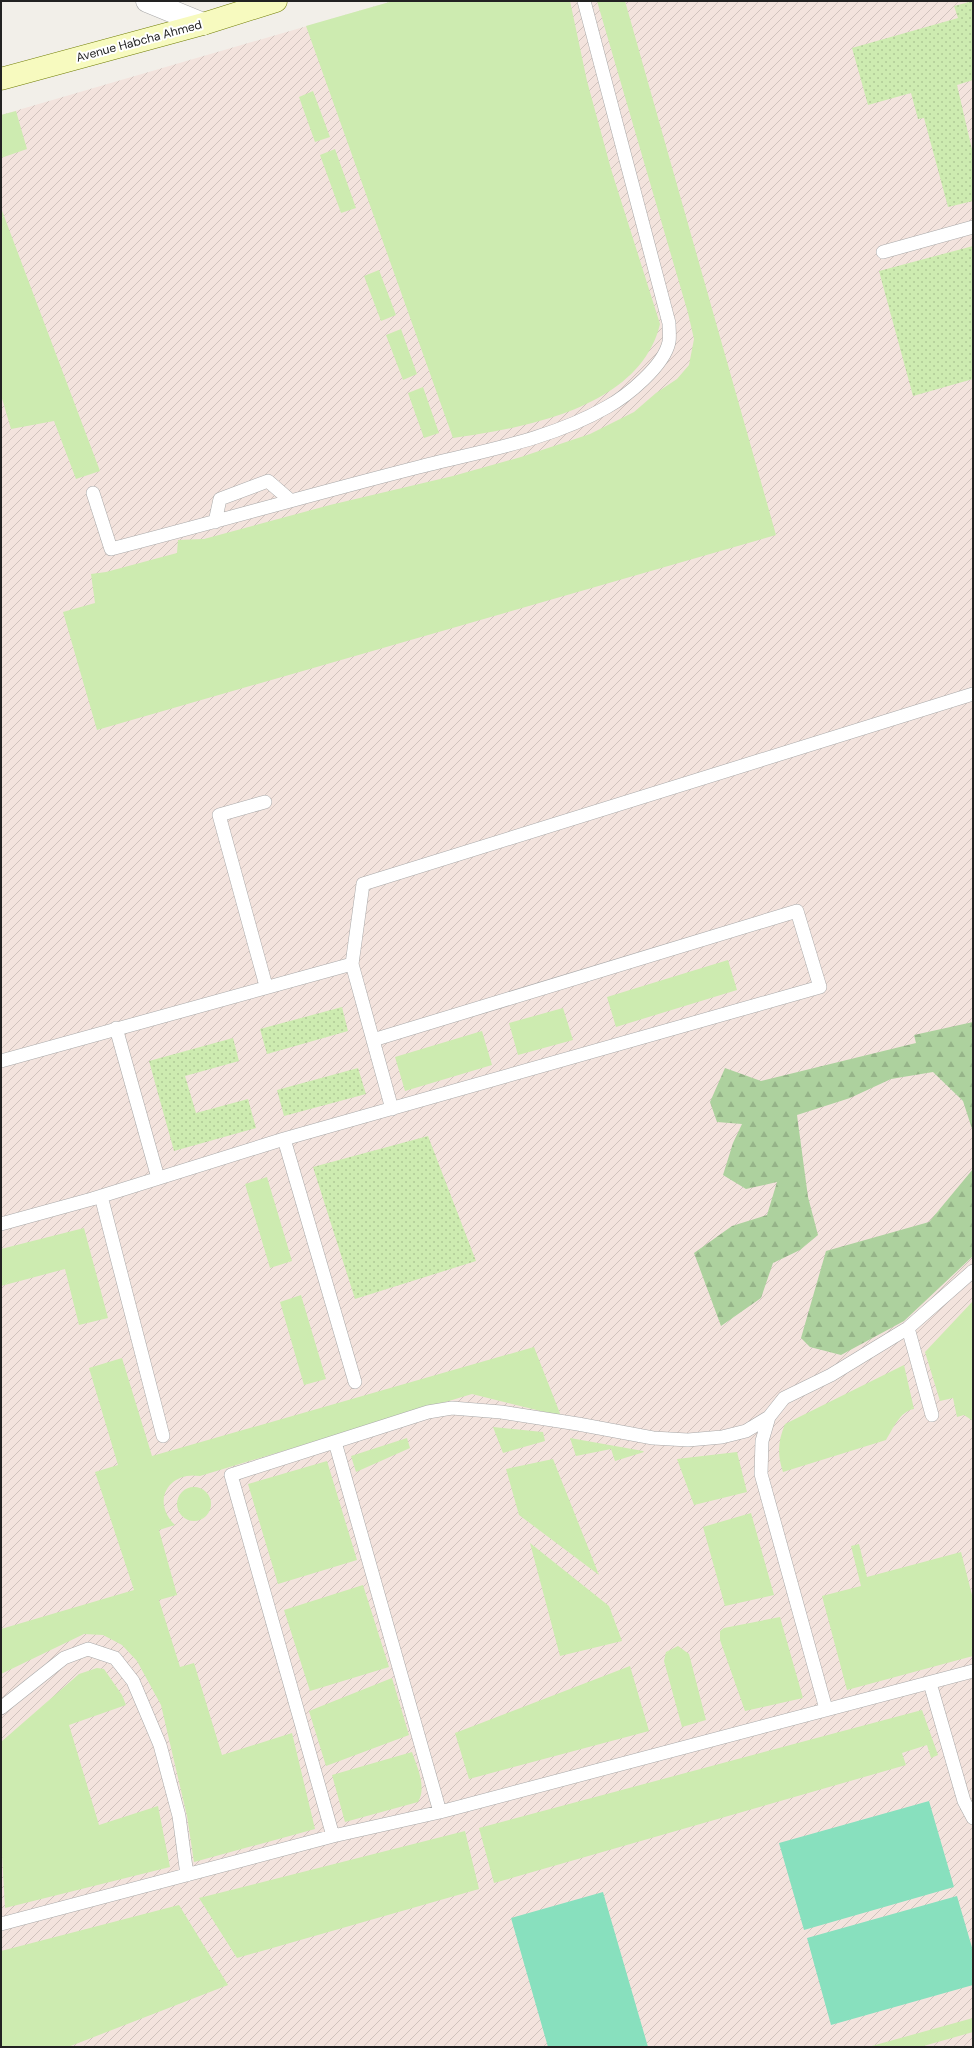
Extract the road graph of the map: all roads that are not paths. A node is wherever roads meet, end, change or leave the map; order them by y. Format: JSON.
{"nodes":[{"id":1,"x":276,"y":1,"type":"edge"},
{"id":2,"x":584,"y":1,"type":"edge"},
{"id":3,"x":160,"y":3,"type":"edge"},
{"id":4,"x":202,"y":24,"type":"junction"},
{"id":5,"x":1,"y":79,"type":"edge"},
{"id":6,"x":973,"y":227,"type":"edge"},
{"id":7,"x":883,"y":252,"type":"dead end"},
{"id":8,"x":93,"y":493,"type":"dead end"},
{"id":9,"x":290,"y":500,"type":"junction"},
{"id":10,"x":215,"y":522,"type":"junction"},
{"id":11,"x":973,"y":694,"type":"edge"},
{"id":12,"x":265,"y":802,"type":"dead end"},
{"id":13,"x":352,"y":964,"type":"junction"},
{"id":14,"x":266,"y":986,"type":"junction"},
{"id":15,"x":116,"y":1028,"type":"junction"},
{"id":16,"x":373,"y":1040,"type":"junction"},
{"id":17,"x":1,"y":1061,"type":"edge"},
{"id":18,"x":392,"y":1109,"type":"junction"},
{"id":19,"x":284,"y":1139,"type":"junction"},
{"id":20,"x":158,"y":1178,"type":"junction"},
{"id":21,"x":101,"y":1196,"type":"junction"},
{"id":22,"x":1,"y":1224,"type":"edge"},
{"id":23,"x":973,"y":1271,"type":"edge"},
{"id":24,"x":908,"y":1328,"type":"junction"},
{"id":25,"x":355,"y":1382,"type":"dead end"},
{"id":26,"x":932,"y":1414,"type":"dead end"},
{"id":27,"x":769,"y":1417,"type":"junction"},
{"id":28,"x":163,"y":1436,"type":"dead end"},
{"id":29,"x":335,"y":1442,"type":"junction"},
{"id":30,"x":973,"y":1671,"type":"edge"},
{"id":31,"x":930,"y":1683,"type":"junction"},
{"id":32,"x":1,"y":1708,"type":"edge"},
{"id":33,"x":826,"y":1709,"type":"junction"},
{"id":34,"x":440,"y":1812,"type":"junction"},
{"id":35,"x":973,"y":1818,"type":"edge"},
{"id":36,"x":334,"y":1836,"type":"junction"},
{"id":37,"x":187,"y":1875,"type":"junction"},
{"id":38,"x":1,"y":1924,"type":"edge"}],
"edges":[{"from":1,"to":4,"type":"street","name":"Avenue Habcha Ahmed"},
{"from":2,"to":9,"type":"lane"},
{"from":3,"to":4,"type":"street"},
{"from":4,"to":5,"type":"street","name":"Avenue Habcha Ahmed"},
{"from":6,"to":7,"type":"lane"},
{"from":8,"to":10,"type":"lane"},
{"from":9,"to":10,"type":"lane"},
{"from":9,"to":10,"type":"lane"},
{"from":11,"to":13,"type":"lane"},
{"from":12,"to":14,"type":"lane"},
{"from":13,"to":14,"type":"lane"},
{"from":13,"to":16,"type":"lane"},
{"from":14,"to":15,"type":"lane"},
{"from":15,"to":17,"type":"lane"},
{"from":15,"to":20,"type":"lane"},
{"from":16,"to":18,"type":"lane"},
{"from":16,"to":18,"type":"lane"},
{"from":18,"to":19,"type":"lane"},
{"from":19,"to":20,"type":"lane"},
{"from":19,"to":25,"type":"lane"},
{"from":20,"to":21,"type":"lane"},
{"from":21,"to":22,"type":"lane"},
{"from":21,"to":28,"type":"lane"},
{"from":23,"to":24,"type":"lane"},
{"from":24,"to":26,"type":"lane"},
{"from":24,"to":27,"type":"lane"},
{"from":27,"to":29,"type":"lane"},
{"from":27,"to":33,"type":"lane"},
{"from":29,"to":34,"type":"lane"},
{"from":29,"to":36,"type":"lane"},
{"from":30,"to":31,"type":"lane"},
{"from":31,"to":33,"type":"lane"},
{"from":31,"to":35,"type":"lane"},
{"from":32,"to":37,"type":"lane"},
{"from":33,"to":34,"type":"lane"},
{"from":34,"to":36,"type":"lane"},
{"from":36,"to":37,"type":"lane"},
{"from":37,"to":38,"type":"lane"}]}
